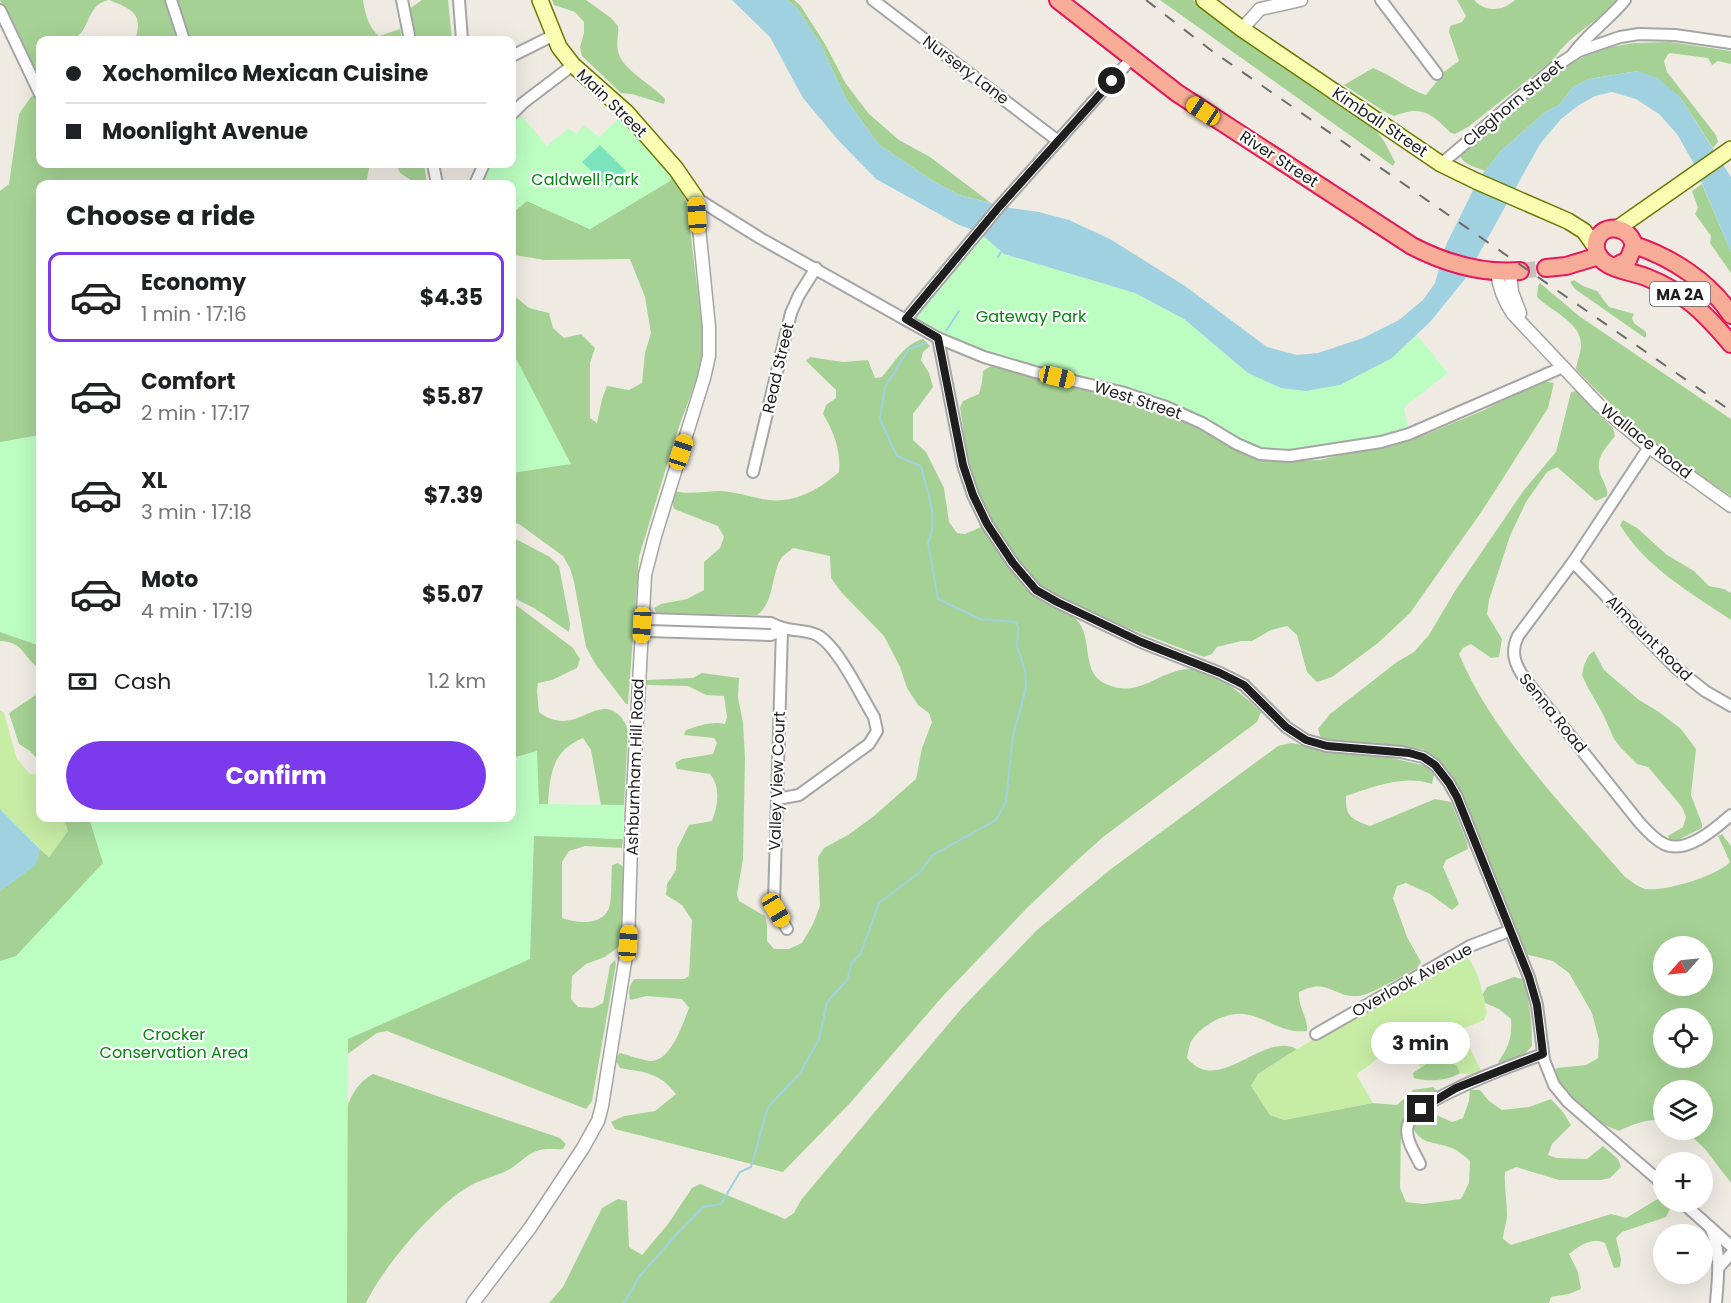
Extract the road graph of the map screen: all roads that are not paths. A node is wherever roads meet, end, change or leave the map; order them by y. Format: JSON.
{"nodes":[{"id":1,"x":171,"y":0,"type":"edge"},
{"id":2,"x":402,"y":0,"type":"edge"},
{"id":3,"x":459,"y":0,"type":"edge"},
{"id":4,"x":540,"y":0,"type":"edge"},
{"id":5,"x":873,"y":0,"type":"edge"},
{"id":6,"x":1058,"y":0,"type":"edge"},
{"id":7,"x":1204,"y":0,"type":"edge"},
{"id":8,"x":1302,"y":0,"type":"edge"},
{"id":9,"x":1381,"y":0,"type":"edge"},
{"id":10,"x":1625,"y":0,"type":"edge"},
{"id":11,"x":0,"y":10,"type":"edge"},
{"id":12,"x":1242,"y":29,"type":"junction"},
{"id":13,"x":554,"y":35,"type":"junction"},
{"id":14,"x":183,"y":36,"type":"edge"},
{"id":15,"x":409,"y":36,"type":"edge"},
{"id":16,"x":462,"y":36,"type":"edge"},
{"id":17,"x":1731,"y":43,"type":"edge"},
{"id":18,"x":516,"y":54,"type":"edge"},
{"id":19,"x":1573,"y":54,"type":"junction"},
{"id":20,"x":1132,"y":58,"type":"junction"},
{"id":21,"x":573,"y":65,"type":"junction"},
{"id":22,"x":1437,"y":74,"type":"dead end"},
{"id":23,"x":36,"y":86,"type":"edge"},
{"id":24,"x":516,"y":110,"type":"edge"},
{"id":25,"x":1058,"y":141,"type":"junction"},
{"id":26,"x":1727,"y":152,"type":"edge"},
{"id":27,"x":1441,"y":164,"type":"junction"},
{"id":28,"x":696,"y":198,"type":"junction"},
{"id":29,"x":1568,"y":221,"type":"junction"},
{"id":30,"x":1612,"y":240,"type":"junction"},
{"id":31,"x":1614,"y":267,"type":"junction"},
{"id":32,"x":816,"y":268,"type":"junction"},
{"id":33,"x":1546,"y":268,"type":"tunnel mouth"},
{"id":34,"x":1509,"y":272,"type":"joint"},
{"id":35,"x":1731,"y":315,"type":"edge"},
{"id":36,"x":906,"y":319,"type":"junction"},
{"id":37,"x":938,"y":338,"type":"junction"},
{"id":38,"x":1731,"y":344,"type":"edge"},
{"id":39,"x":1563,"y":367,"type":"junction"},
{"id":40,"x":1649,"y":447,"type":"junction"},
{"id":41,"x":753,"y":472,"type":"dead end"},
{"id":42,"x":1731,"y":506,"type":"edge"},
{"id":43,"x":1573,"y":562,"type":"junction"},
{"id":44,"x":642,"y":625,"type":"junction"},
{"id":45,"x":782,"y":630,"type":"junction"},
{"id":46,"x":1731,"y":706,"type":"edge"},
{"id":47,"x":777,"y":799,"type":"junction"},
{"id":48,"x":1731,"y":815,"type":"edge"},
{"id":49,"x":787,"y":929,"type":"dead end"},
{"id":50,"x":1509,"y":931,"type":"junction"},
{"id":51,"x":1316,"y":1034,"type":"dead end"},
{"id":52,"x":1543,"y":1054,"type":"junction"},
{"id":53,"x":1420,"y":1164,"type":"dead end"},
{"id":54,"x":1653,"y":1175,"type":"edge"},
{"id":55,"x":1693,"y":1212,"type":"edge"},
{"id":56,"x":1707,"y":1224,"type":"edge"},
{"id":57,"x":1713,"y":1230,"type":"edge"},
{"id":58,"x":1713,"y":1234,"type":"edge"},
{"id":59,"x":1731,"y":1246,"type":"edge"},
{"id":60,"x":1731,"y":1254,"type":"edge"},
{"id":61,"x":1719,"y":1267,"type":"junction"},
{"id":62,"x":473,"y":1303,"type":"edge"},
{"id":63,"x":1716,"y":1303,"type":"edge"}],
"edges":[{"from":1,"to":14,"type":"street"},
{"from":2,"to":15,"type":"street"},
{"from":3,"to":16,"type":"street"},
{"from":4,"to":13,"type":"main road","name":"Main Street"},
{"from":5,"to":25,"type":"street","name":"Nursery Lane"},
{"from":6,"to":20,"type":"highway","name":"River Street"},
{"from":7,"to":12,"type":"main road","name":"Kimball Street","number":"MA 2A"},
{"from":8,"to":12,"type":"street"},
{"from":9,"to":22,"type":"street"},
{"from":10,"to":19,"type":"street"},
{"from":11,"to":23,"type":"street"},
{"from":12,"to":27,"type":"main road","name":"Kimball Street","number":"MA 2A"},
{"from":13,"to":18,"type":"street"},
{"from":13,"to":21,"type":"main road","name":"Main Street"},
{"from":17,"to":19,"type":"street","name":"Cleghorn Street"},
{"from":19,"to":27,"type":"street","name":"Cleghorn Street"},
{"from":20,"to":25,"type":"street"},
{"from":20,"to":34,"type":"highway","name":"River Street"},
{"from":21,"to":24,"type":"street"},
{"from":21,"to":28,"type":"main road","name":"Main Street"},
{"from":25,"to":36,"type":"street"},
{"from":26,"to":30,"type":"main road"},
{"from":27,"to":29,"type":"main road","name":"Kimball Street","number":"MA 2A"},
{"from":28,"to":32,"type":"street","name":"West Street"},
{"from":28,"to":44,"type":"street","name":"Ashburnham Hill Road"},
{"from":29,"to":30,"type":"main road","name":"Kimball Street","number":"MA 2A"},
{"from":29,"to":30,"type":"main road","name":"Kimball Street","number":"MA 2A"},
{"from":30,"to":31,"type":"highway","number":"MA 2A"},
{"from":30,"to":31,"type":"highway"},
{"from":30,"to":33,"type":"highway"},
{"from":30,"to":35,"type":"highway","number":"MA 2A"},
{"from":31,"to":38,"type":"highway","number":"MA 2A"},
{"from":32,"to":36,"type":"street","name":"West Street"},
{"from":32,"to":41,"type":"street","name":"Read Street"},
{"from":34,"to":39,"type":"street","name":"Wallace Road"},
{"from":36,"to":37,"type":"street","name":"West Street"},
{"from":37,"to":39,"type":"street","name":"West Street"},
{"from":37,"to":50,"type":"street"},
{"from":39,"to":40,"type":"street","name":"Wallace Road"},
{"from":40,"to":42,"type":"street","name":"Wallace Road"},
{"from":40,"to":43,"type":"street","name":"Senna Road"},
{"from":43,"to":46,"type":"street","name":"Almount Road"},
{"from":43,"to":48,"type":"street","name":"Senna Road"},
{"from":44,"to":45,"type":"street"},
{"from":44,"to":62,"type":"street","name":"Ashburnham Hill Road"},
{"from":45,"to":47,"type":"street","name":"Valley View Court"},
{"from":45,"to":47,"type":"street"},
{"from":47,"to":49,"type":"street","name":"Valley View Court"},
{"from":50,"to":51,"type":"street","name":"Overlook Avenue"},
{"from":50,"to":52,"type":"street"},
{"from":52,"to":53,"type":"street"},
{"from":52,"to":54,"type":"street"},
{"from":55,"to":56,"type":"street"},
{"from":57,"to":59,"type":"street"},
{"from":58,"to":61,"type":"street"},
{"from":60,"to":61,"type":"street"},
{"from":61,"to":63,"type":"street"}]}
